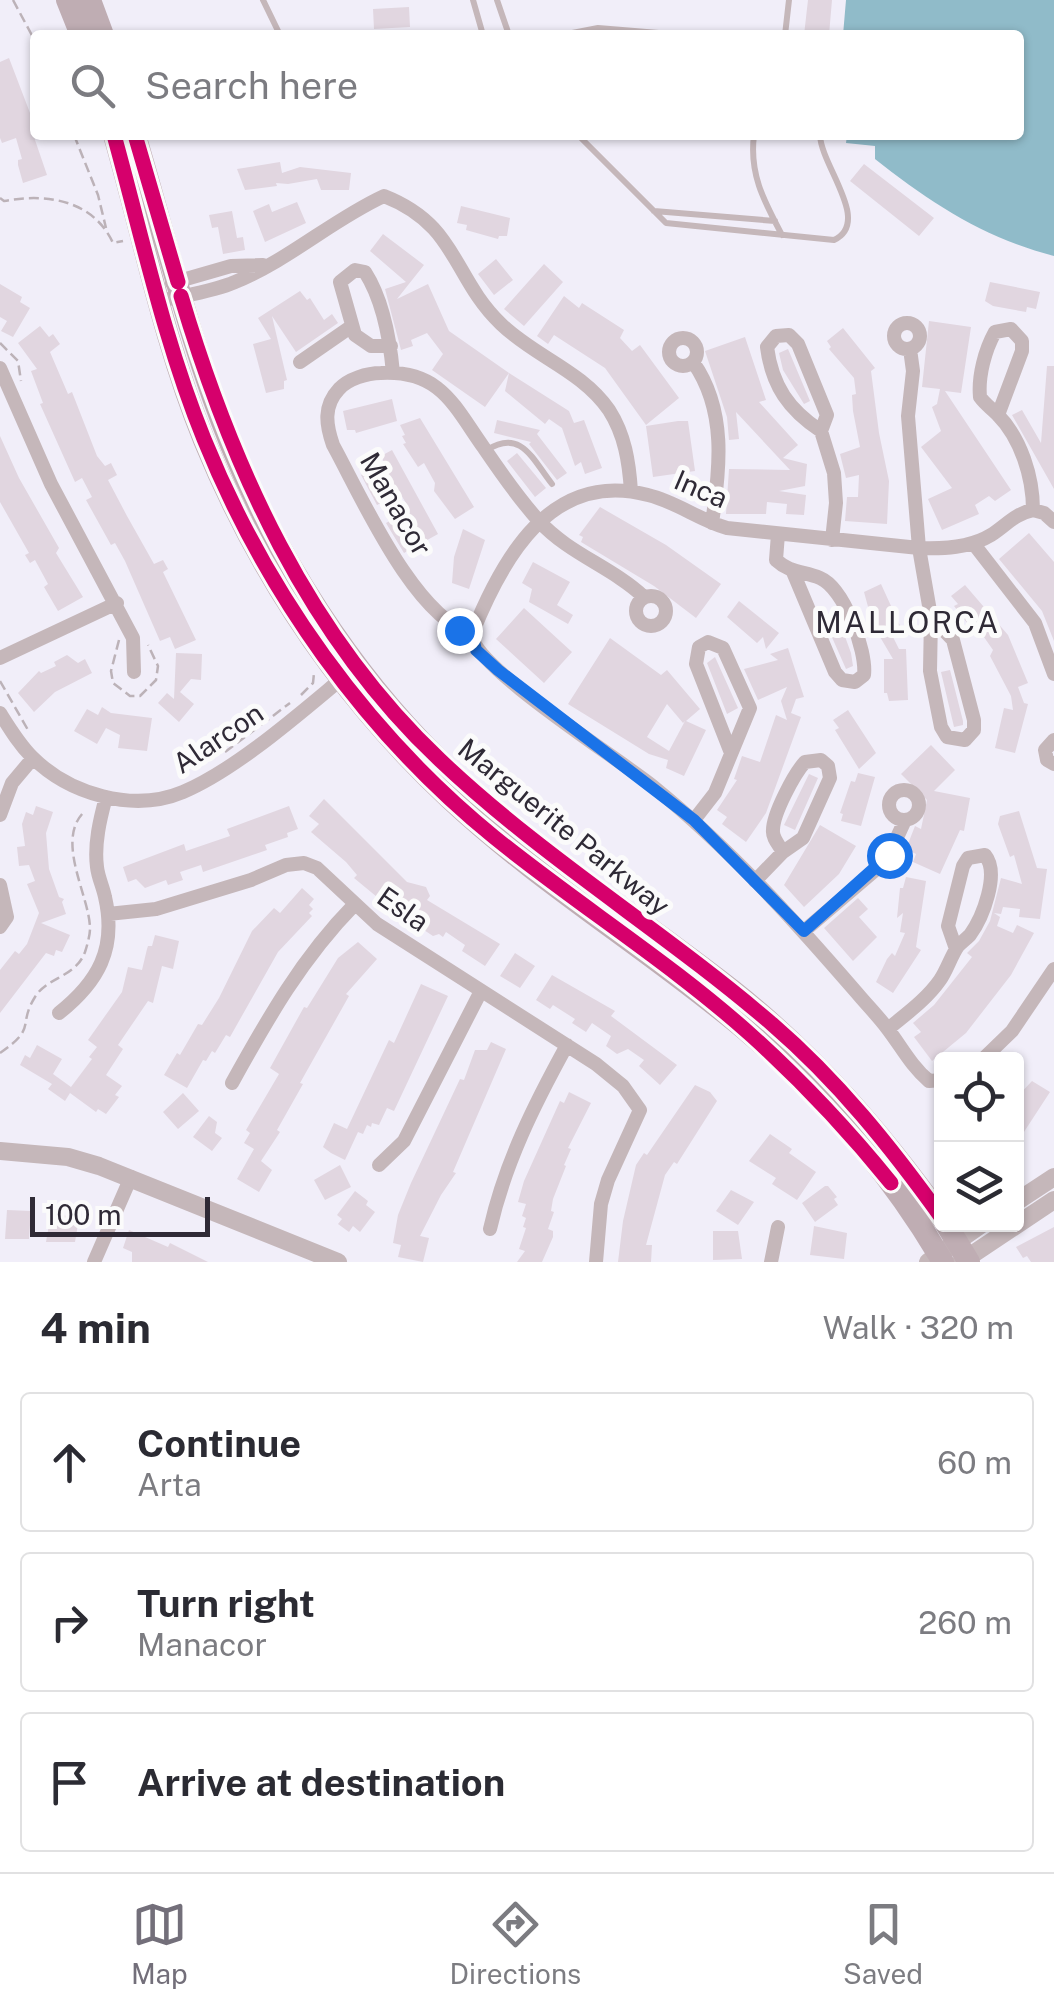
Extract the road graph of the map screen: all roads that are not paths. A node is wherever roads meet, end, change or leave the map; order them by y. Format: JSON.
{"nodes":[{"id":1,"x":66,"y":0,"type":"edge"},
{"id":2,"x":90,"y":0,"type":"edge"},
{"id":3,"x":263,"y":0,"type":"edge"},
{"id":4,"x":473,"y":0,"type":"edge"},
{"id":5,"x":498,"y":0,"type":"edge"},
{"id":6,"x":789,"y":0,"type":"edge"},
{"id":7,"x":78,"y":30,"type":"edge"},
{"id":8,"x":101,"y":30,"type":"edge"},
{"id":9,"x":278,"y":30,"type":"edge"},
{"id":10,"x":482,"y":30,"type":"edge"},
{"id":11,"x":507,"y":30,"type":"edge"},
{"id":12,"x":588,"y":30,"type":"edge"},
{"id":13,"x":622,"y":30,"type":"edge"},
{"id":14,"x":786,"y":30,"type":"edge"},
{"id":15,"x":116,"y":140,"type":"edge"},
{"id":16,"x":136,"y":140,"type":"edge"},
{"id":17,"x":583,"y":140,"type":"edge"},
{"id":18,"x":754,"y":140,"type":"edge"},
{"id":19,"x":821,"y":140,"type":"edge"},
{"id":20,"x":653,"y":211,"type":"junction"},
{"id":21,"x":774,"y":221,"type":"junction"},
{"id":22,"x":782,"y":236,"type":"junction"},
{"id":23,"x":269,"y":265,"type":"junction"},
{"id":24,"x":231,"y":266,"type":"junction"},
{"id":25,"x":236,"y":282,"type":"junction"},
{"id":26,"x":169,"y":291,"type":"junction"},
{"id":27,"x":352,"y":326,"type":"junction"},
{"id":28,"x":390,"y":346,"type":"junction"},
{"id":29,"x":910,"y":349,"type":"dead end"},
{"id":30,"x":300,"y":362,"type":"dead end"},
{"id":31,"x":694,"y":362,"type":"dead end"},
{"id":32,"x":0,"y":368,"type":"edge"},
{"id":33,"x":393,"y":372,"type":"junction"},
{"id":34,"x":998,"y":415,"type":"junction"},
{"id":35,"x":821,"y":431,"type":"junction"},
{"id":36,"x":486,"y":450,"type":"junction"},
{"id":37,"x":552,"y":484,"type":"dead end"},
{"id":38,"x":632,"y":491,"type":"junction"},
{"id":39,"x":1034,"y":510,"type":"junction"},
{"id":40,"x":539,"y":520,"type":"junction"},
{"id":41,"x":1054,"y":522,"type":"edge"},
{"id":42,"x":712,"y":524,"type":"junction"},
{"id":43,"x":778,"y":534,"type":"junction"},
{"id":44,"x":832,"y":540,"type":"junction"},
{"id":45,"x":973,"y":544,"type":"junction"},
{"id":46,"x":919,"y":548,"type":"junction"},
{"id":47,"x":793,"y":572,"type":"junction"},
{"id":48,"x":644,"y":597,"type":"dead end"},
{"id":49,"x":116,"y":603,"type":"junction"},
{"id":50,"x":931,"y":618,"type":"junction"},
{"id":51,"x":472,"y":634,"type":"junction"},
{"id":52,"x":0,"y":658,"type":"edge"},
{"id":53,"x":134,"y":672,"type":"dead end"},
{"id":54,"x":349,"y":672,"type":"junction"},
{"id":55,"x":1054,"y":674,"type":"edge"},
{"id":56,"x":0,"y":714,"type":"edge"},
{"id":57,"x":1054,"y":740,"type":"edge"},
{"id":58,"x":730,"y":754,"type":"junction"},
{"id":59,"x":32,"y":758,"type":"junction"},
{"id":60,"x":1054,"y":764,"type":"edge"},
{"id":61,"x":106,"y":797,"type":"junction"},
{"id":62,"x":0,"y":815,"type":"edge"},
{"id":63,"x":694,"y":820,"type":"junction"},
{"id":64,"x":905,"y":820,"type":"dead end"},
{"id":65,"x":783,"y":852,"type":"junction"},
{"id":66,"x":755,"y":880,"type":"junction"},
{"id":67,"x":0,"y":885,"type":"edge"},
{"id":68,"x":354,"y":905,"type":"junction"},
{"id":69,"x":108,"y":914,"type":"junction"},
{"id":70,"x":0,"y":927,"type":"edge"},
{"id":71,"x":804,"y":931,"type":"junction"},
{"id":72,"x":956,"y":949,"type":"junction"},
{"id":73,"x":1054,"y":969,"type":"edge"},
{"id":74,"x":481,"y":991,"type":"junction"},
{"id":75,"x":59,"y":1014,"type":"dead end"},
{"id":76,"x":888,"y":1028,"type":"junction"},
{"id":77,"x":567,"y":1045,"type":"junction"},
{"id":78,"x":991,"y":1052,"type":"edge"},
{"id":79,"x":934,"y":1080,"type":"edge"},
{"id":80,"x":232,"y":1083,"type":"dead end"},
{"id":81,"x":0,"y":1150,"type":"edge"},
{"id":82,"x":379,"y":1165,"type":"dead end"},
{"id":83,"x":1054,"y":1176,"type":"edge"},
{"id":84,"x":130,"y":1177,"type":"junction"},
{"id":85,"x":1024,"y":1197,"type":"edge"},
{"id":86,"x":1054,"y":1200,"type":"edge"},
{"id":87,"x":934,"y":1207,"type":"edge"},
{"id":88,"x":778,"y":1228,"type":"dead end"},
{"id":89,"x":490,"y":1229,"type":"dead end"},
{"id":90,"x":973,"y":1232,"type":"edge"},
{"id":91,"x":951,"y":1253,"type":"edge"},
{"id":92,"x":94,"y":1262,"type":"edge"},
{"id":93,"x":338,"y":1262,"type":"edge"},
{"id":94,"x":596,"y":1262,"type":"edge"},
{"id":95,"x":770,"y":1262,"type":"edge"}],
"edges":[{"from":1,"to":7,"type":"main road"},
{"from":2,"to":8,"type":"main road"},
{"from":3,"to":9,"type":"lane"},
{"from":4,"to":10,"type":"lane"},
{"from":5,"to":11,"type":"lane"},
{"from":6,"to":14,"type":"lane"},
{"from":12,"to":13,"type":"lane"},
{"from":15,"to":26,"type":"main road","name":"Marguerite Parkway"},
{"from":16,"to":26,"type":"main road","name":"Marguerite Parkway"},
{"from":17,"to":20,"type":"lane"},
{"from":18,"to":21,"type":"lane"},
{"from":19,"to":22,"type":"lane"},
{"from":20,"to":21,"type":"lane"},
{"from":20,"to":22,"type":"lane"},
{"from":21,"to":22,"type":"lane"},
{"from":23,"to":24,"type":"street"},
{"from":23,"to":25,"type":"street"},
{"from":23,"to":38,"type":"street"},
{"from":24,"to":25,"type":"street"},
{"from":24,"to":26,"type":"street"},
{"from":25,"to":26,"type":"street"},
{"from":26,"to":54,"type":"main road","name":"Marguerite Parkway"},
{"from":27,"to":28,"type":"street"},
{"from":27,"to":28,"type":"street"},
{"from":27,"to":30,"type":"street"},
{"from":28,"to":33,"type":"street"},
{"from":29,"to":46,"type":"street"},
{"from":31,"to":42,"type":"street"},
{"from":32,"to":49,"type":"street"},
{"from":33,"to":36,"type":"street"},
{"from":33,"to":51,"type":"street","name":"Manacor"},
{"from":34,"to":34,"type":"street"},
{"from":34,"to":39,"type":"street"},
{"from":35,"to":35,"type":"street"},
{"from":35,"to":44,"type":"street"},
{"from":36,"to":37,"type":"lane"},
{"from":36,"to":40,"type":"street"},
{"from":38,"to":40,"type":"street","name":"Inca"},
{"from":38,"to":42,"type":"street","name":"Inca"},
{"from":39,"to":41,"type":"street"},
{"from":39,"to":45,"type":"street","name":"Inca"},
{"from":40,"to":48,"type":"street"},
{"from":40,"to":51,"type":"street","name":"Inca"},
{"from":42,"to":43,"type":"street","name":"Inca"},
{"from":43,"to":44,"type":"street","name":"Inca"},
{"from":43,"to":47,"type":"street"},
{"from":44,"to":46,"type":"street","name":"Inca"},
{"from":45,"to":46,"type":"street","name":"Inca"},
{"from":45,"to":55,"type":"street"},
{"from":46,"to":50,"type":"street"},
{"from":47,"to":47,"type":"street"},
{"from":49,"to":52,"type":"street"},
{"from":49,"to":53,"type":"street"},
{"from":50,"to":50,"type":"street"},
{"from":51,"to":63,"type":"street","name":"Manacor"},
{"from":54,"to":61,"type":"street","name":"Alarcon"},
{"from":54,"to":87,"type":"main road","name":"Marguerite Parkway"},
{"from":54,"to":91,"type":"main road","name":"Marguerite Parkway"},
{"from":56,"to":59,"type":"street","name":"Alarcon"},
{"from":57,"to":60,"type":"street"},
{"from":58,"to":58,"type":"street"},
{"from":58,"to":63,"type":"street"},
{"from":59,"to":61,"type":"street","name":"Alarcon"},
{"from":59,"to":62,"type":"street"},
{"from":61,"to":69,"type":"street"},
{"from":63,"to":66,"type":"street","name":"Manacor"},
{"from":64,"to":71,"type":"street"},
{"from":65,"to":65,"type":"street"},
{"from":65,"to":66,"type":"street"},
{"from":66,"to":71,"type":"street","name":"Manacor"},
{"from":67,"to":70,"type":"street"},
{"from":68,"to":69,"type":"street","name":"Esla"},
{"from":68,"to":74,"type":"street","name":"Esla"},
{"from":68,"to":80,"type":"street"},
{"from":69,"to":75,"type":"street"},
{"from":71,"to":76,"type":"street","name":"Manacor"},
{"from":72,"to":72,"type":"street"},
{"from":72,"to":76,"type":"street"},
{"from":73,"to":78,"type":"street"},
{"from":74,"to":77,"type":"street","name":"Esla"},
{"from":74,"to":82,"type":"street"},
{"from":76,"to":79,"type":"street","name":"Manacor"},
{"from":77,"to":89,"type":"street"},
{"from":77,"to":94,"type":"street","name":"Esla"},
{"from":81,"to":84,"type":"street"},
{"from":83,"to":85,"type":"street"},
{"from":84,"to":92,"type":"street"},
{"from":84,"to":93,"type":"street"},
{"from":86,"to":91,"type":"street"},
{"from":88,"to":95,"type":"street"},
{"from":90,"to":91,"type":"street"}]}
